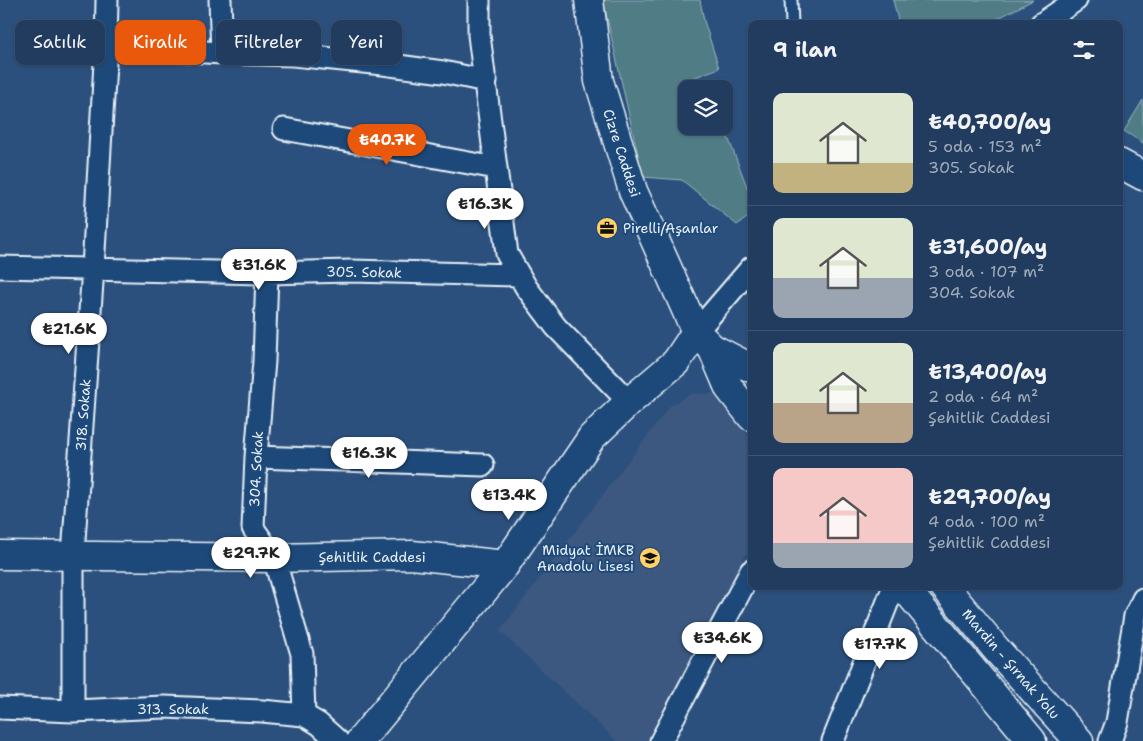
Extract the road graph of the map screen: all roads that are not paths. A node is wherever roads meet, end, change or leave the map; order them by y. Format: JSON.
{"nodes":[{"id":1,"x":107,"y":0,"type":"edge"},
{"id":2,"x":220,"y":0,"type":"edge"},
{"id":3,"x":479,"y":0,"type":"edge"},
{"id":4,"x":589,"y":0,"type":"edge"},
{"id":5,"x":791,"y":0,"type":"edge"},
{"id":6,"x":1076,"y":0,"type":"edge"},
{"id":7,"x":221,"y":20,"type":"edge"},
{"id":8,"x":792,"y":20,"type":"edge"},
{"id":9,"x":1048,"y":20,"type":"edge"},
{"id":10,"x":106,"y":46,"type":"junction"},
{"id":11,"x":216,"y":53,"type":"edge"},
{"id":12,"x":321,"y":58,"type":"edge"},
{"id":13,"x":486,"y":81,"type":"junction"},
{"id":14,"x":284,"y":129,"type":"dead end"},
{"id":15,"x":1123,"y":165,"type":"edge"},
{"id":16,"x":496,"y":168,"type":"junction"},
{"id":17,"x":1143,"y":176,"type":"edge"},
{"id":18,"x":0,"y":267,"type":"edge"},
{"id":19,"x":93,"y":268,"type":"junction"},
{"id":20,"x":267,"y":273,"type":"junction"},
{"id":21,"x":748,"y":273,"type":"edge"},
{"id":22,"x":519,"y":275,"type":"junction"},
{"id":23,"x":704,"y":340,"type":"junction"},
{"id":24,"x":748,"y":366,"type":"edge"},
{"id":25,"x":629,"y":402,"type":"junction"},
{"id":26,"x":748,"y":412,"type":"edge"},
{"id":27,"x":256,"y":457,"type":"junction"},
{"id":28,"x":483,"y":465,"type":"dead end"},
{"id":29,"x":0,"y":555,"type":"edge"},
{"id":30,"x":73,"y":555,"type":"junction"},
{"id":31,"x":274,"y":558,"type":"junction"},
{"id":32,"x":505,"y":565,"type":"junction"},
{"id":33,"x":748,"y":577,"type":"edge"},
{"id":34,"x":892,"y":590,"type":"edge"},
{"id":35,"x":906,"y":590,"type":"edge"},
{"id":36,"x":947,"y":590,"type":"edge"},
{"id":37,"x":1143,"y":599,"type":"edge"},
{"id":38,"x":0,"y":708,"type":"edge"},
{"id":39,"x":73,"y":710,"type":"junction"},
{"id":40,"x":304,"y":715,"type":"junction"},
{"id":41,"x":338,"y":741,"type":"edge"},
{"id":42,"x":360,"y":741,"type":"edge"},
{"id":43,"x":662,"y":741,"type":"edge"},
{"id":44,"x":832,"y":741,"type":"edge"},
{"id":45,"x":1032,"y":741,"type":"edge"},
{"id":46,"x":1079,"y":741,"type":"edge"},
{"id":47,"x":1110,"y":741,"type":"edge"}],
"edges":[{"from":1,"to":10,"type":"street","name":"318. Sokak"},
{"from":2,"to":7,"type":"street"},
{"from":3,"to":13,"type":"street"},
{"from":4,"to":23,"type":"street","name":"Cizre Caddesi"},
{"from":5,"to":8,"type":"lane"},
{"from":6,"to":9,"type":"street"},
{"from":10,"to":11,"type":"street"},
{"from":10,"to":19,"type":"street","name":"318. Sokak"},
{"from":12,"to":13,"type":"street"},
{"from":13,"to":16,"type":"street"},
{"from":14,"to":16,"type":"street"},
{"from":15,"to":17,"type":"street"},
{"from":16,"to":22,"type":"street"},
{"from":18,"to":19,"type":"street","name":"305. Sokak"},
{"from":19,"to":20,"type":"street","name":"305. Sokak"},
{"from":19,"to":30,"type":"street","name":"318. Sokak"},
{"from":20,"to":22,"type":"street","name":"305. Sokak"},
{"from":20,"to":27,"type":"street","name":"304. Sokak"},
{"from":21,"to":23,"type":"street"},
{"from":22,"to":25,"type":"street"},
{"from":23,"to":24,"type":"street"},
{"from":23,"to":25,"type":"street"},
{"from":23,"to":26,"type":"street"},
{"from":25,"to":32,"type":"street"},
{"from":27,"to":28,"type":"street"},
{"from":27,"to":31,"type":"street","name":"304. Sokak"},
{"from":29,"to":30,"type":"street","name":"Şehitlik Caddesi"},
{"from":30,"to":31,"type":"street","name":"Şehitlik Caddesi"},
{"from":30,"to":39,"type":"street","name":"318. Sokak"},
{"from":31,"to":32,"type":"street","name":"Şehitlik Caddesi"},
{"from":31,"to":40,"type":"street","name":"304. Sokak"},
{"from":32,"to":42,"type":"street"},
{"from":33,"to":43,"type":"street"},
{"from":34,"to":44,"type":"street"},
{"from":35,"to":45,"type":"street"},
{"from":36,"to":46,"type":"street","name":"Mardin - Şırnak Yolu"},
{"from":37,"to":47,"type":"street"},
{"from":38,"to":39,"type":"street","name":"313. Sokak"},
{"from":39,"to":40,"type":"street","name":"313. Sokak"},
{"from":40,"to":41,"type":"street","name":"313. Sokak"}]}
